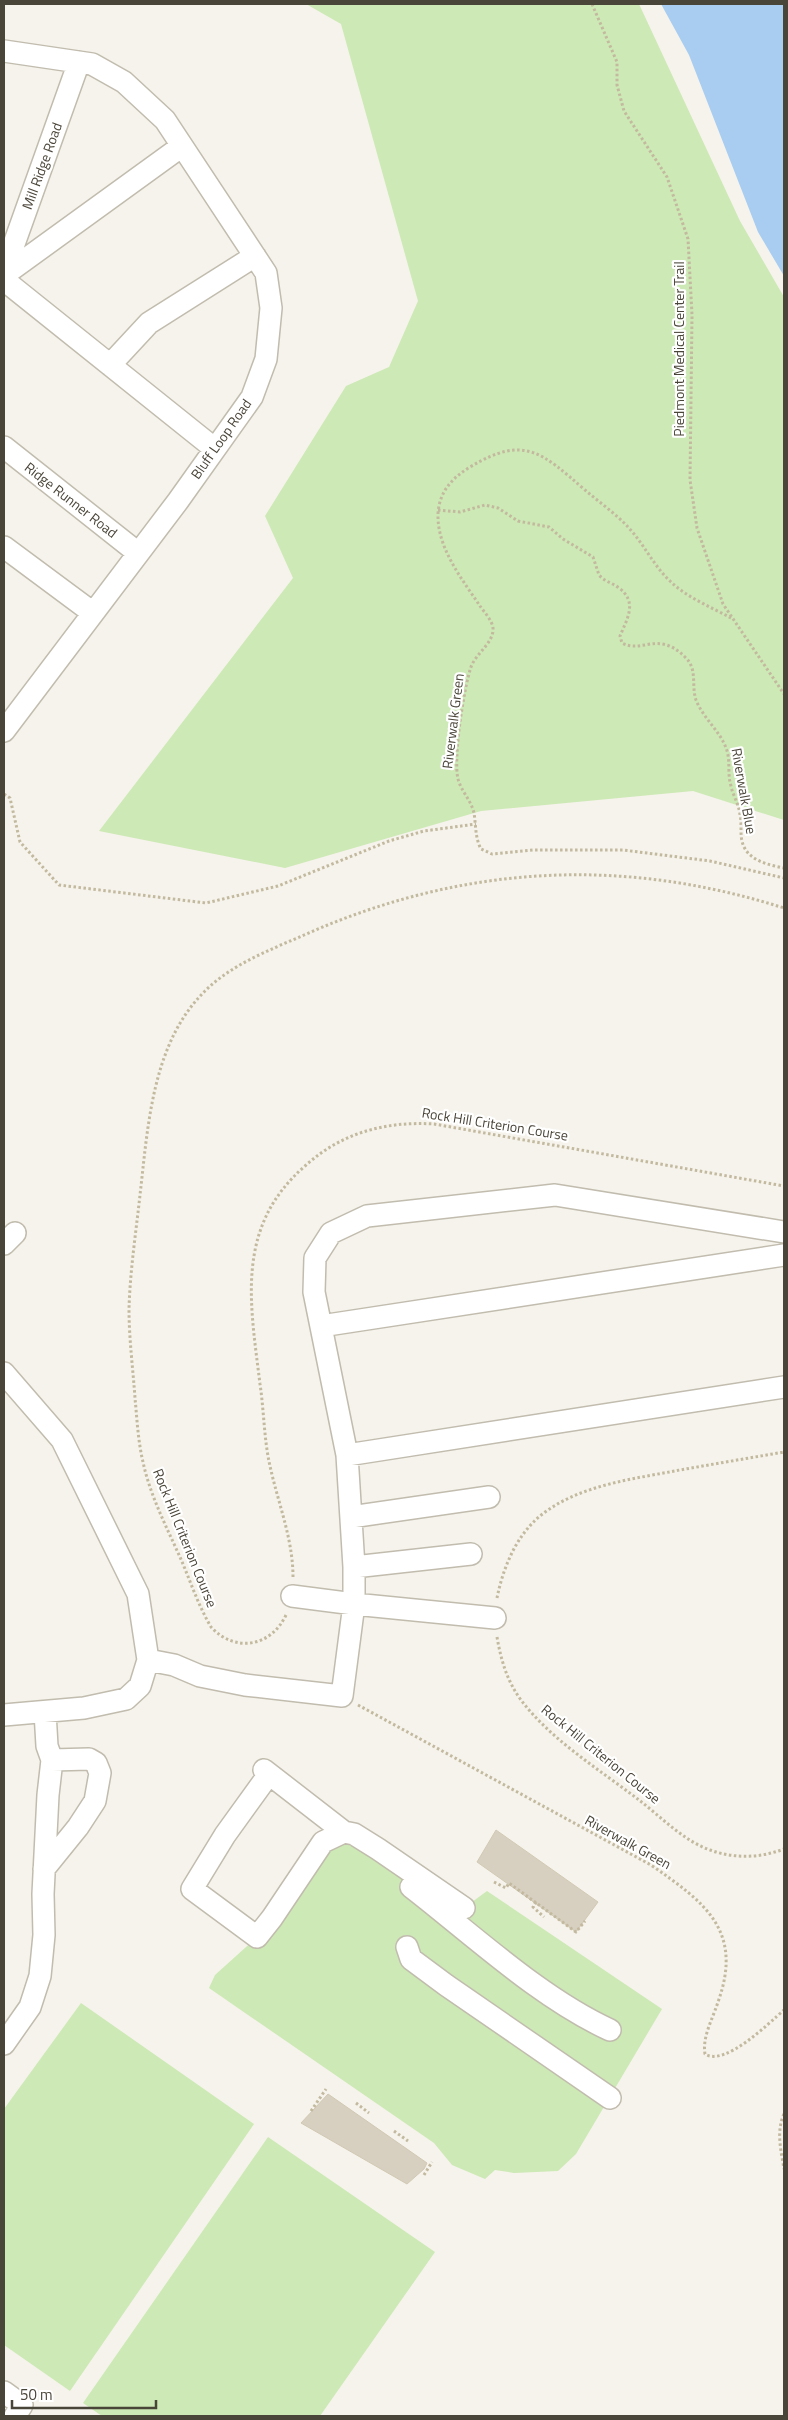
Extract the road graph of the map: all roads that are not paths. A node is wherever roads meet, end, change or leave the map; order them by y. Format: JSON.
{"nodes":[{"id":1,"x":4,"y":51,"type":"edge"},
{"id":2,"x":79,"y":62,"type":"junction"},
{"id":3,"x":182,"y":146,"type":"junction"},
{"id":4,"x":255,"y":256,"type":"junction"},
{"id":5,"x":5,"y":275,"type":"edge"},
{"id":6,"x":110,"y":365,"type":"junction"},
{"id":7,"x":4,"y":447,"type":"edge"},
{"id":8,"x":214,"y":449,"type":"junction"},
{"id":9,"x":4,"y":547,"type":"edge"},
{"id":10,"x":138,"y":553,"type":"junction"},
{"id":11,"x":93,"y":613,"type":"junction"},
{"id":12,"x":7,"y":721,"type":"edge"},
{"id":13,"x":784,"y":1232,"type":"edge"},
{"id":14,"x":784,"y":1255,"type":"edge"},
{"id":15,"x":321,"y":1326,"type":"junction"},
{"id":16,"x":4,"y":1372,"type":"edge"},
{"id":17,"x":784,"y":1387,"type":"edge"},
{"id":18,"x":347,"y":1455,"type":"junction"},
{"id":19,"x":489,"y":1497,"type":"dead end"},
{"id":20,"x":351,"y":1517,"type":"junction"},
{"id":21,"x":471,"y":1554,"type":"dead end"},
{"id":22,"x":354,"y":1567,"type":"junction"},
{"id":23,"x":292,"y":1596,"type":"road end"},
{"id":24,"x":354,"y":1604,"type":"junction"},
{"id":25,"x":495,"y":1618,"type":"road end"},
{"id":26,"x":148,"y":1660,"type":"junction"},
{"id":27,"x":46,"y":1712,"type":"junction"},
{"id":28,"x":4,"y":1715,"type":"edge"},
{"id":29,"x":52,"y":1760,"type":"junction"},
{"id":30,"x":344,"y":1832,"type":"junction"},
{"id":31,"x":44,"y":1869,"type":"junction"},
{"id":32,"x":409,"y":1885,"type":"junction"},
{"id":33,"x":464,"y":1908,"type":"dead end"},
{"id":34,"x":407,"y":1946,"type":"dead end"},
{"id":35,"x":610,"y":2030,"type":"dead end"},
{"id":36,"x":4,"y":2044,"type":"edge"},
{"id":37,"x":610,"y":2098,"type":"dead end"},
{"id":38,"x":4,"y":2392,"type":"edge"},
{"id":39,"x":15,"y":2416,"type":"edge"}],
"edges":[{"from":1,"to":2,"type":"street","name":"Bluff Loop Road"},
{"from":2,"to":3,"type":"street","name":"Bluff Loop Road"},
{"from":2,"to":5,"type":"street","name":"Mill Ridge Road"},
{"from":3,"to":4,"type":"street","name":"Bluff Loop Road"},
{"from":3,"to":5,"type":"street"},
{"from":4,"to":6,"type":"street"},
{"from":4,"to":8,"type":"street","name":"Bluff Loop Road"},
{"from":5,"to":6,"type":"street"},
{"from":6,"to":8,"type":"street"},
{"from":7,"to":10,"type":"street","name":"Ridge Runner Road"},
{"from":8,"to":10,"type":"street","name":"Bluff Loop Road"},
{"from":9,"to":11,"type":"street"},
{"from":10,"to":11,"type":"street","name":"Bluff Loop Road"},
{"from":11,"to":12,"type":"street","name":"Bluff Loop Road"},
{"from":13,"to":15,"type":"street"},
{"from":14,"to":15,"type":"street"},
{"from":15,"to":18,"type":"street"},
{"from":16,"to":26,"type":"street"},
{"from":17,"to":18,"type":"street"},
{"from":18,"to":20,"type":"street"},
{"from":19,"to":20,"type":"street"},
{"from":20,"to":22,"type":"street"},
{"from":21,"to":22,"type":"street"},
{"from":22,"to":24,"type":"street"},
{"from":23,"to":24,"type":"street"},
{"from":24,"to":25,"type":"street"},
{"from":24,"to":26,"type":"street"},
{"from":26,"to":27,"type":"street"},
{"from":27,"to":28,"type":"street"},
{"from":27,"to":29,"type":"street"},
{"from":29,"to":31,"type":"street"},
{"from":29,"to":31,"type":"street"},
{"from":30,"to":30,"type":"street"},
{"from":30,"to":32,"type":"street"},
{"from":31,"to":36,"type":"street"},
{"from":32,"to":33,"type":"street"},
{"from":32,"to":35,"type":"street"},
{"from":34,"to":37,"type":"street"},
{"from":38,"to":39,"type":"street"}]}
